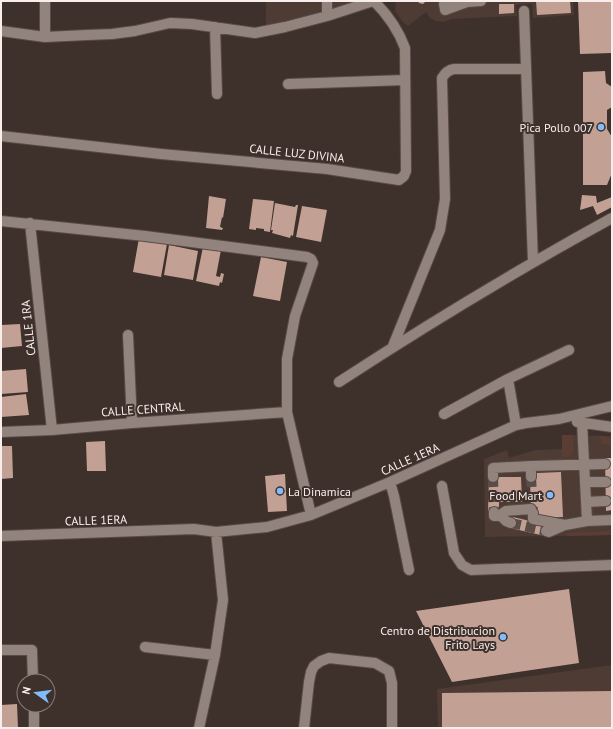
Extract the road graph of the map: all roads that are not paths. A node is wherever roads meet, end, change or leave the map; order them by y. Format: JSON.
{"nodes":[{"id":1,"x":45,"y":1,"type":"edge"},
{"id":2,"x":327,"y":1,"type":"edge"},
{"id":3,"x":373,"y":1,"type":"edge"},
{"id":4,"x":448,"y":1,"type":"edge"},
{"id":5,"x":481,"y":1,"type":"edge"},
{"id":6,"x":524,"y":11,"type":"dead end"},
{"id":7,"x":327,"y":16,"type":"junction"},
{"id":8,"x":215,"y":27,"type":"junction"},
{"id":9,"x":1,"y":31,"type":"edge"},
{"id":10,"x":45,"y":37,"type":"junction"},
{"id":11,"x":526,"y":69,"type":"junction"},
{"id":12,"x":405,"y":80,"type":"junction"},
{"id":13,"x":288,"y":84,"type":"dead end"},
{"id":14,"x":217,"y":94,"type":"dead end"},
{"id":15,"x":1,"y":136,"type":"edge"},
{"id":16,"x":612,"y":218,"type":"edge"},
{"id":17,"x":1,"y":221,"type":"edge"},
{"id":18,"x":30,"y":223,"type":"junction"},
{"id":19,"x":533,"y":262,"type":"junction"},
{"id":20,"x":128,"y":335,"type":"dead end"},
{"id":21,"x":393,"y":346,"type":"junction"},
{"id":22,"x":569,"y":350,"type":"dead end"},
{"id":23,"x":508,"y":379,"type":"junction"},
{"id":24,"x":339,"y":382,"type":"dead end"},
{"id":25,"x":612,"y":406,"type":"edge"},
{"id":26,"x":287,"y":412,"type":"junction"},
{"id":27,"x":444,"y":414,"type":"dead end"},
{"id":28,"x":559,"y":419,"type":"junction"},
{"id":29,"x":582,"y":422,"type":"junction"},
{"id":30,"x":132,"y":423,"type":"junction"},
{"id":31,"x":516,"y":425,"type":"junction"},
{"id":32,"x":612,"y":427,"type":"edge"},
{"id":33,"x":52,"y":430,"type":"junction"},
{"id":34,"x":1,"y":432,"type":"edge"},
{"id":35,"x":585,"y":464,"type":"junction"},
{"id":36,"x":605,"y":464,"type":"dead end"},
{"id":37,"x":531,"y":466,"type":"junction"},
{"id":38,"x":494,"y":477,"type":"dead end"},
{"id":39,"x":531,"y":477,"type":"tunnel mouth"},
{"id":40,"x":390,"y":482,"type":"junction"},
{"id":41,"x":585,"y":482,"type":"junction"},
{"id":42,"x":606,"y":482,"type":"dead end"},
{"id":43,"x":442,"y":486,"type":"dead end"},
{"id":44,"x":606,"y":501,"type":"dead end"},
{"id":45,"x":586,"y":502,"type":"junction"},
{"id":46,"x":311,"y":515,"type":"junction"},
{"id":47,"x":612,"y":520,"type":"edge"},
{"id":48,"x":587,"y":521,"type":"junction"},
{"id":49,"x":511,"y":523,"type":"tunnel mouth"},
{"id":50,"x":565,"y":526,"type":"junction"},
{"id":51,"x":546,"y":531,"type":"tunnel mouth"},
{"id":52,"x":216,"y":532,"type":"junction"},
{"id":53,"x":1,"y":536,"type":"edge"},
{"id":54,"x":612,"y":565,"type":"edge"},
{"id":55,"x":409,"y":570,"type":"dead end"},
{"id":56,"x":145,"y":646,"type":"dead end"},
{"id":57,"x":1,"y":650,"type":"edge"},
{"id":58,"x":215,"y":655,"type":"junction"},
{"id":59,"x":33,"y":673,"type":"edge"},
{"id":60,"x":34,"y":713,"type":"edge"},
{"id":61,"x":34,"y":728,"type":"edge"},
{"id":62,"x":199,"y":728,"type":"edge"},
{"id":63,"x":304,"y":728,"type":"edge"},
{"id":64,"x":392,"y":728,"type":"edge"}],
"edges":[{"from":1,"to":10,"type":"street"},
{"from":2,"to":7,"type":"street"},
{"from":3,"to":7,"type":"street"},
{"from":3,"to":12,"type":"street","name":"CALLE LUZ DIVINA"},
{"from":4,"to":5,"type":"street"},
{"from":6,"to":11,"type":"street"},
{"from":7,"to":8,"type":"street"},
{"from":8,"to":10,"type":"street"},
{"from":8,"to":14,"type":"street"},
{"from":9,"to":10,"type":"street"},
{"from":11,"to":19,"type":"street"},
{"from":11,"to":21,"type":"street"},
{"from":12,"to":13,"type":"street"},
{"from":12,"to":15,"type":"street","name":"CALLE LUZ DIVINA"},
{"from":16,"to":19,"type":"street"},
{"from":17,"to":18,"type":"street"},
{"from":18,"to":26,"type":"street"},
{"from":18,"to":33,"type":"street","name":"CALLE 1RA"},
{"from":19,"to":21,"type":"street"},
{"from":20,"to":30,"type":"street"},
{"from":21,"to":24,"type":"street"},
{"from":22,"to":23,"type":"street"},
{"from":23,"to":27,"type":"street"},
{"from":23,"to":31,"type":"street"},
{"from":25,"to":28,"type":"street","name":"CALLE 1ERA"},
{"from":26,"to":30,"type":"street","name":"CALLE CENTRAL"},
{"from":26,"to":46,"type":"street"},
{"from":28,"to":29,"type":"street"},
{"from":28,"to":31,"type":"street","name":"CALLE 1ERA"},
{"from":29,"to":32,"type":"street"},
{"from":29,"to":35,"type":"street"},
{"from":30,"to":33,"type":"street","name":"CALLE CENTRAL"},
{"from":31,"to":40,"type":"street","name":"CALLE 1ERA"},
{"from":33,"to":34,"type":"street","name":"CALLE CENTRAL"},
{"from":35,"to":36,"type":"street"},
{"from":35,"to":37,"type":"street"},
{"from":35,"to":41,"type":"street"},
{"from":37,"to":38,"type":"street"},
{"from":37,"to":39,"type":"street"},
{"from":40,"to":46,"type":"street","name":"CALLE 1ERA"},
{"from":40,"to":55,"type":"street"},
{"from":41,"to":42,"type":"street"},
{"from":41,"to":45,"type":"street"},
{"from":43,"to":54,"type":"street"},
{"from":44,"to":45,"type":"street"},
{"from":45,"to":48,"type":"street"},
{"from":46,"to":52,"type":"street","name":"CALLE 1ERA"},
{"from":47,"to":48,"type":"street"},
{"from":48,"to":50,"type":"street"},
{"from":49,"to":50,"type":"street"},
{"from":50,"to":51,"type":"street"},
{"from":52,"to":53,"type":"street","name":"CALLE 1ERA"},
{"from":52,"to":58,"type":"street"},
{"from":56,"to":58,"type":"street"},
{"from":57,"to":59,"type":"street"},
{"from":58,"to":62,"type":"street"},
{"from":60,"to":61,"type":"street"},
{"from":63,"to":64,"type":"street"}]}
